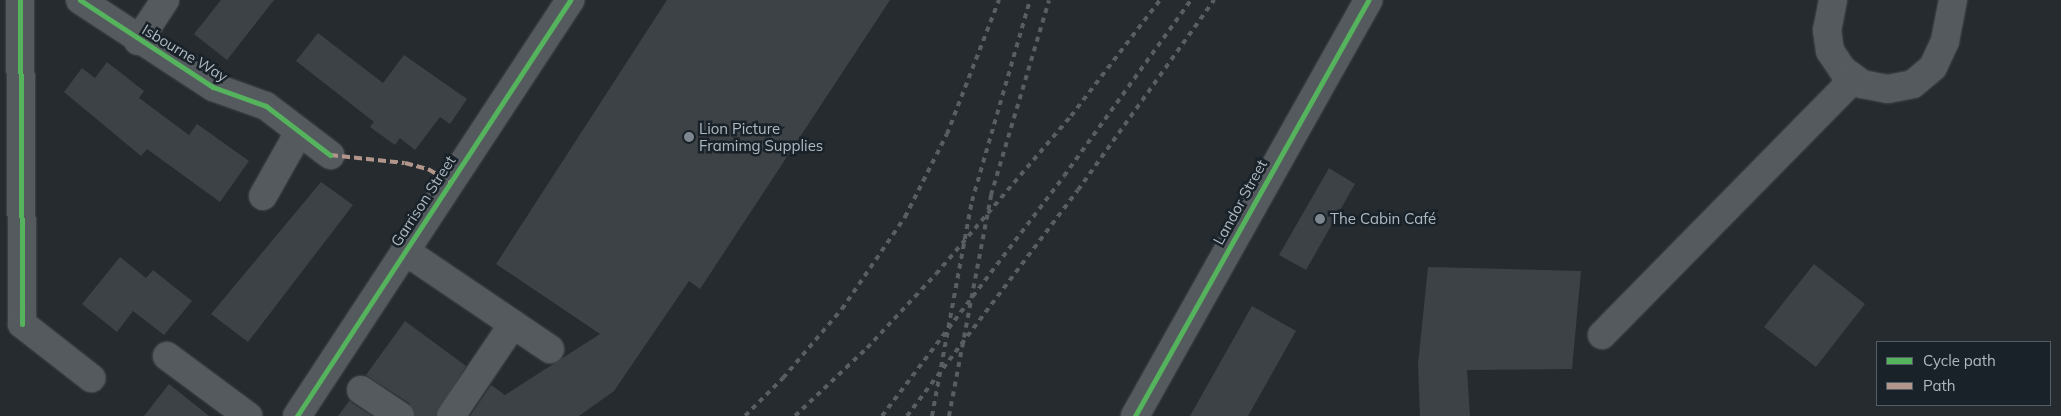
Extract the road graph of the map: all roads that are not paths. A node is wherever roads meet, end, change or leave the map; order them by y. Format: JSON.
{"nodes":[{"id":1,"x":20,"y":0,"type":"edge"},
{"id":2,"x":80,"y":0,"type":"edge"},
{"id":3,"x":166,"y":0,"type":"edge"},
{"id":4,"x":570,"y":0,"type":"edge"},
{"id":5,"x":1368,"y":0,"type":"edge"},
{"id":6,"x":1833,"y":0,"type":"edge"},
{"id":7,"x":1953,"y":0,"type":"edge"},
{"id":8,"x":138,"y":41,"type":"junction"},
{"id":9,"x":1854,"y":78,"type":"junction"},
{"id":10,"x":298,"y":134,"type":"junction"},
{"id":11,"x":330,"y":155,"type":"dead end"},
{"id":12,"x":263,"y":196,"type":"dead end"},
{"id":13,"x":405,"y":251,"type":"junction"},
{"id":14,"x":11,"y":324,"type":"edge"},
{"id":15,"x":513,"y":324,"type":"junction"},
{"id":16,"x":1602,"y":335,"type":"dead end"},
{"id":17,"x":550,"y":349,"type":"dead end"},
{"id":18,"x":167,"y":356,"type":"dead end"},
{"id":19,"x":91,"y":378,"type":"dead end"},
{"id":20,"x":361,"y":390,"type":"dead end"},
{"id":21,"x":248,"y":416,"type":"edge"},
{"id":22,"x":297,"y":416,"type":"edge"},
{"id":23,"x":400,"y":416,"type":"edge"},
{"id":24,"x":451,"y":416,"type":"edge"},
{"id":25,"x":1135,"y":416,"type":"edge"}],
"edges":[{"from":1,"to":14,"type":"street"},
{"from":2,"to":8,"type":"street","name":"Isbourne Way"},
{"from":3,"to":8,"type":"street"},
{"from":4,"to":13,"type":"street","name":"Garrison Street"},
{"from":5,"to":25,"type":"street","name":"Landor Street"},
{"from":6,"to":9,"type":"street"},
{"from":7,"to":9,"type":"street"},
{"from":8,"to":10,"type":"street","name":"Isbourne Way"},
{"from":9,"to":16,"type":"street"},
{"from":10,"to":11,"type":"street","name":"Isbourne Way"},
{"from":10,"to":12,"type":"street"},
{"from":13,"to":15,"type":"street"},
{"from":13,"to":22,"type":"street","name":"Garrison Street"},
{"from":14,"to":19,"type":"street"},
{"from":15,"to":17,"type":"street"},
{"from":15,"to":24,"type":"street"},
{"from":18,"to":21,"type":"street"},
{"from":20,"to":23,"type":"street"}]}
